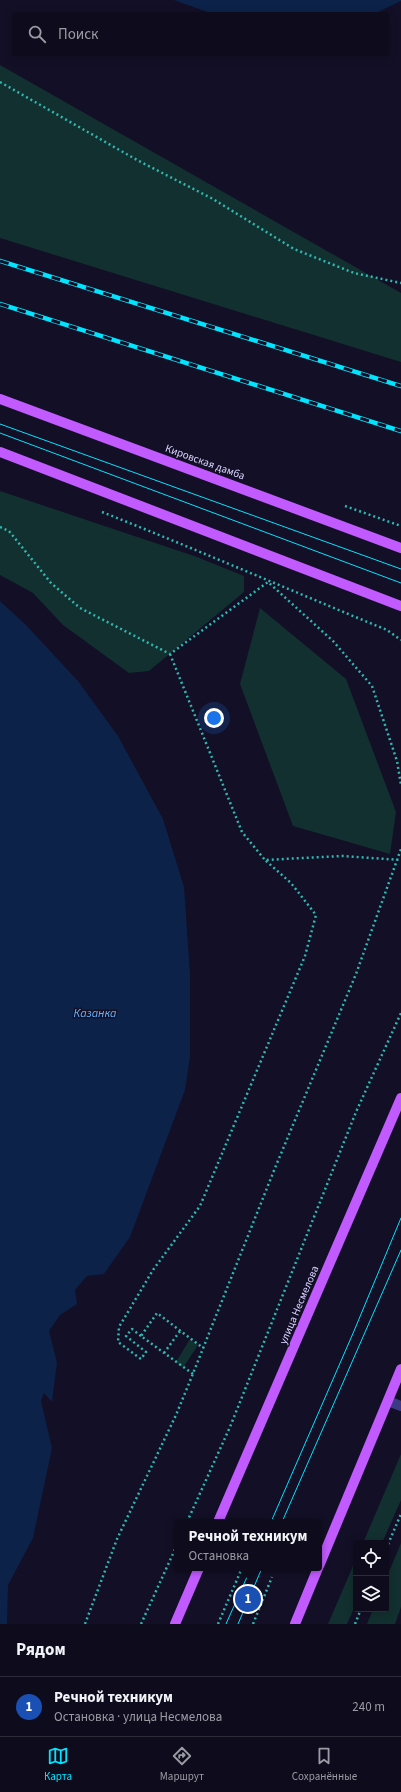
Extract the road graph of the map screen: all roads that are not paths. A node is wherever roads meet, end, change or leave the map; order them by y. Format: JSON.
{"nodes":[{"id":1,"x":0,"y":399,"type":"edge"},
{"id":2,"x":0,"y":452,"type":"edge"},
{"id":3,"x":401,"y":548,"type":"edge"},
{"id":4,"x":385,"y":600,"type":"junction"},
{"id":5,"x":401,"y":606,"type":"edge"},
{"id":6,"x":401,"y":612,"type":"edge"},
{"id":7,"x":401,"y":1098,"type":"edge"},
{"id":8,"x":401,"y":1369,"type":"edge"},
{"id":9,"x":388,"y":1401,"type":"junction"},
{"id":10,"x":401,"y":1406,"type":"edge"},
{"id":11,"x":219,"y":1519,"type":"edge"},
{"id":12,"x":322,"y":1558,"type":"edge"},
{"id":13,"x":198,"y":1571,"type":"edge"},
{"id":14,"x":316,"y":1571,"type":"edge"},
{"id":15,"x":175,"y":1624,"type":"edge"},
{"id":16,"x":295,"y":1624,"type":"edge"}],
"edges":[{"from":1,"to":3,"type":"main road","name":"Кировская дамба"},
{"from":2,"to":4,"type":"main road"},
{"from":4,"to":5,"type":"main road"},
{"from":4,"to":6,"type":"main road"},
{"from":7,"to":11,"type":"main road","name":"улица Несмелова"},
{"from":8,"to":9,"type":"main road"},
{"from":9,"to":10,"type":"street"},
{"from":9,"to":12,"type":"main road"},
{"from":13,"to":15,"type":"main road"},
{"from":14,"to":16,"type":"main road"}]}
